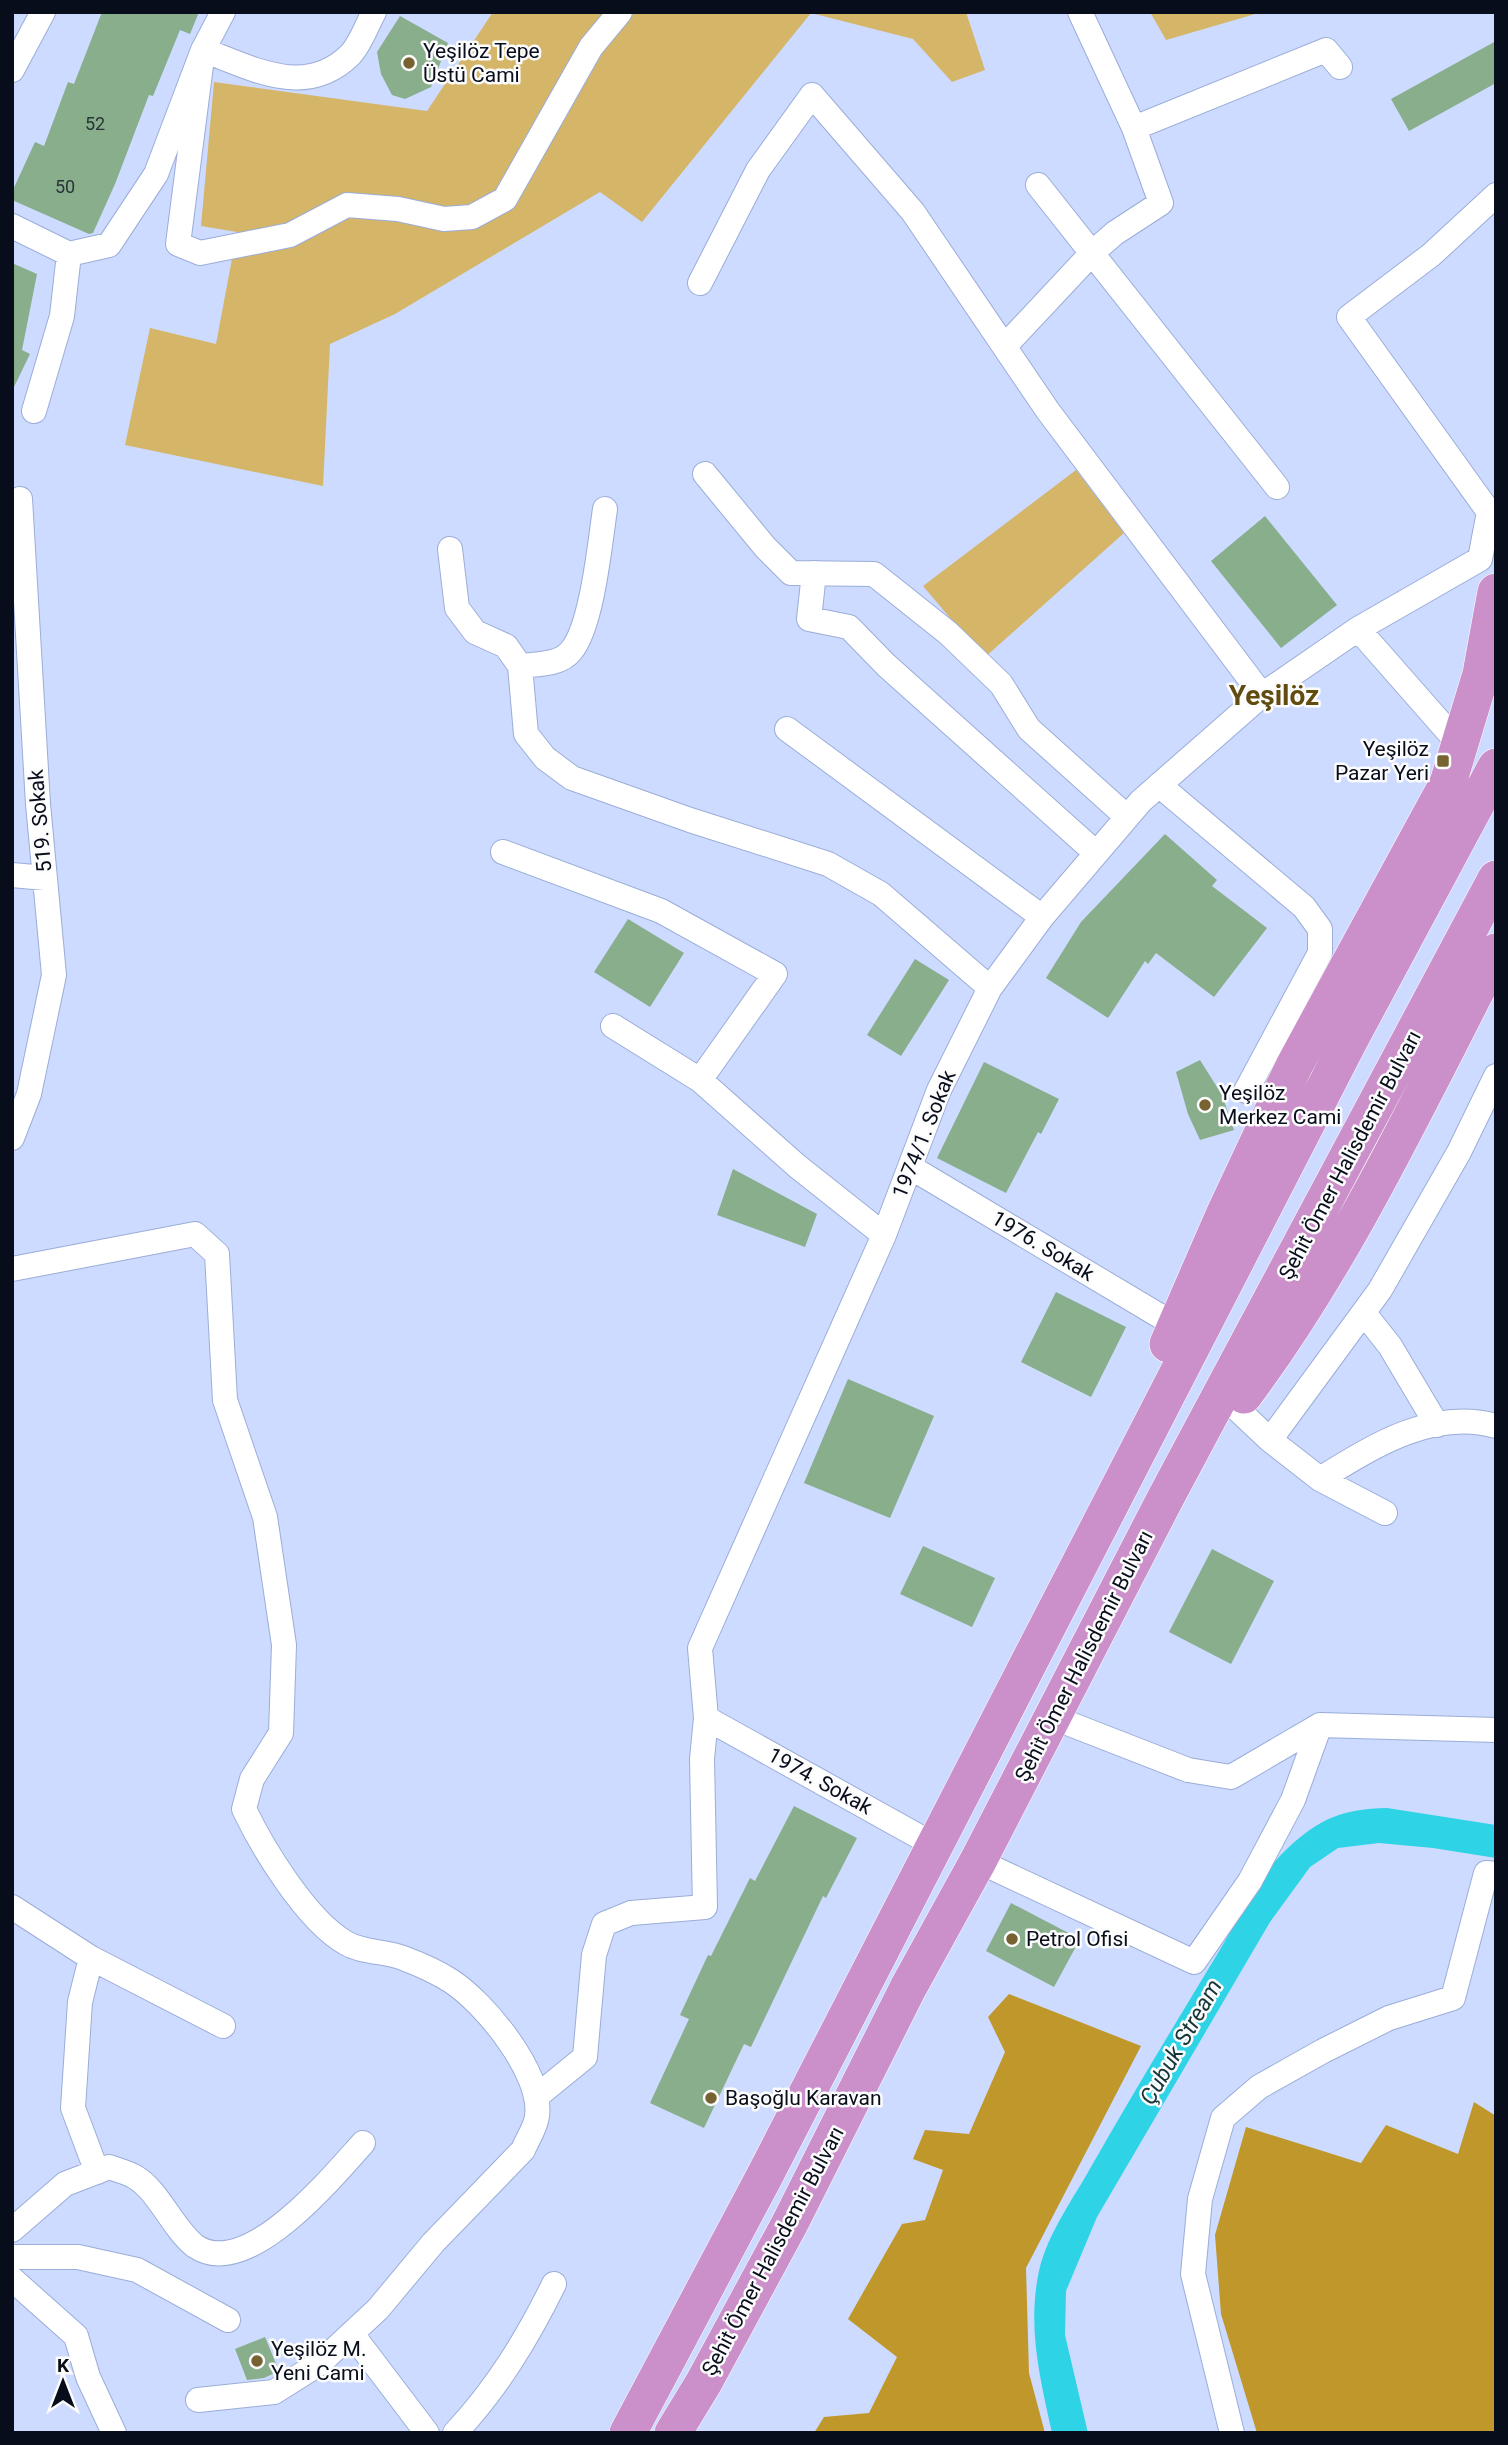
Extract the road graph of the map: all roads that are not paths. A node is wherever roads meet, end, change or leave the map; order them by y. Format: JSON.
{"nodes":[{"id":1,"x":43,"y":12,"type":"edge"},
{"id":2,"x":223,"y":12,"type":"edge"},
{"id":3,"x":373,"y":12,"type":"edge"},
{"id":4,"x":620,"y":12,"type":"edge"},
{"id":5,"x":1080,"y":12,"type":"edge"},
{"id":6,"x":203,"y":50,"type":"junction"},
{"id":7,"x":1340,"y":67,"type":"dead end"},
{"id":8,"x":12,"y":70,"type":"edge"},
{"id":9,"x":1134,"y":128,"type":"junction"},
{"id":10,"x":1038,"y":185,"type":"dead end"},
{"id":11,"x":1496,"y":195,"type":"edge"},
{"id":12,"x":12,"y":226,"type":"edge"},
{"id":13,"x":1093,"y":252,"type":"junction"},
{"id":14,"x":69,"y":254,"type":"junction"},
{"id":15,"x":700,"y":283,"type":"dead end"},
{"id":16,"x":1005,"y":346,"type":"junction"},
{"id":17,"x":34,"y":411,"type":"dead end"},
{"id":18,"x":705,"y":474,"type":"dead end"},
{"id":19,"x":1278,"y":487,"type":"dead end"},
{"id":20,"x":20,"y":499,"type":"dead end"},
{"id":21,"x":605,"y":509,"type":"dead end"},
{"id":22,"x":450,"y":549,"type":"dead end"},
{"id":23,"x":814,"y":573,"type":"junction"},
{"id":24,"x":1496,"y":592,"type":"edge"},
{"id":25,"x":1358,"y":629,"type":"junction"},
{"id":26,"x":520,"y":666,"type":"junction"},
{"id":27,"x":1262,"y":695,"type":"junction"},
{"id":28,"x":787,"y":729,"type":"dead end"},
{"id":29,"x":23,"y":739,"type":"edge"},
{"id":30,"x":1459,"y":744,"type":"junction"},
{"id":31,"x":1496,"y":767,"type":"edge"},
{"id":32,"x":1159,"y":785,"type":"junction"},
{"id":33,"x":1127,"y":817,"type":"junction"},
{"id":34,"x":503,"y":852,"type":"dead end"},
{"id":35,"x":1096,"y":853,"type":"junction"},
{"id":36,"x":12,"y":875,"type":"edge"},
{"id":37,"x":45,"y":878,"type":"junction"},
{"id":38,"x":1496,"y":879,"type":"edge"},
{"id":39,"x":1041,"y":917,"type":"junction"},
{"id":40,"x":1496,"y":953,"type":"edge"},
{"id":41,"x":990,"y":988,"type":"junction"},
{"id":42,"x":613,"y":1026,"type":"dead end"},
{"id":43,"x":1496,"y":1076,"type":"edge"},
{"id":44,"x":700,"y":1080,"type":"junction"},
{"id":45,"x":1247,"y":1091,"type":"dead end"},
{"id":46,"x":15,"y":1124,"type":"edge"},
{"id":47,"x":910,"y":1167,"type":"junction"},
{"id":48,"x":884,"y":1235,"type":"junction"},
{"id":49,"x":12,"y":1269,"type":"edge"},
{"id":50,"x":1364,"y":1313,"type":"junction"},
{"id":51,"x":1175,"y":1325,"type":"junction"},
{"id":52,"x":1235,"y":1407,"type":"junction"},
{"id":53,"x":1437,"y":1425,"type":"junction"},
{"id":54,"x":1496,"y":1426,"type":"edge"},
{"id":55,"x":1269,"y":1440,"type":"junction"},
{"id":56,"x":1320,"y":1479,"type":"junction"},
{"id":57,"x":1165,"y":1499,"type":"junction"},
{"id":58,"x":1108,"y":1507,"type":"junction"},
{"id":59,"x":1385,"y":1513,"type":"dead end"},
{"id":60,"x":1052,"y":1717,"type":"junction"},
{"id":61,"x":706,"y":1718,"type":"junction"},
{"id":62,"x":1320,"y":1725,"type":"junction"},
{"id":63,"x":1496,"y":1730,"type":"edge"},
{"id":64,"x":934,"y":1845,"type":"junction"},
{"id":65,"x":978,"y":1861,"type":"junction"},
{"id":66,"x":1496,"y":1874,"type":"edge"},
{"id":67,"x":12,"y":1907,"type":"edge"},
{"id":68,"x":91,"y":1958,"type":"junction"},
{"id":69,"x":223,"y":2026,"type":"dead end"},
{"id":70,"x":536,"y":2098,"type":"junction"},
{"id":71,"x":363,"y":2143,"type":"dead end"},
{"id":72,"x":97,"y":2172,"type":"junction"},
{"id":73,"x":12,"y":2230,"type":"edge"},
{"id":74,"x":12,"y":2257,"type":"edge"},
{"id":75,"x":12,"y":2279,"type":"edge"},
{"id":76,"x":554,"y":2284,"type":"dead end"},
{"id":77,"x":228,"y":2320,"type":"dead end"},
{"id":78,"x":352,"y":2334,"type":"junction"},
{"id":79,"x":198,"y":2400,"type":"dead end"},
{"id":80,"x":114,"y":2433,"type":"edge"},
{"id":81,"x":426,"y":2433,"type":"edge"},
{"id":82,"x":455,"y":2433,"type":"edge"},
{"id":83,"x":628,"y":2433,"type":"edge"},
{"id":84,"x":673,"y":2433,"type":"edge"},
{"id":85,"x":1232,"y":2433,"type":"edge"}],
"edges":[{"from":1,"to":8,"type":"street"},
{"from":2,"to":6,"type":"street"},
{"from":3,"to":6,"type":"street"},
{"from":4,"to":6,"type":"street"},
{"from":5,"to":9,"type":"street"},
{"from":6,"to":14,"type":"street"},
{"from":7,"to":9,"type":"street"},
{"from":9,"to":13,"type":"street"},
{"from":10,"to":13,"type":"street"},
{"from":11,"to":25,"type":"street","name":"1974/1. Sokak"},
{"from":12,"to":14,"type":"street"},
{"from":13,"to":16,"type":"street"},
{"from":13,"to":19,"type":"street"},
{"from":14,"to":17,"type":"street"},
{"from":15,"to":16,"type":"street"},
{"from":16,"to":27,"type":"street"},
{"from":18,"to":23,"type":"street"},
{"from":20,"to":29,"type":"street","name":"519. Sokak"},
{"from":21,"to":26,"type":"street"},
{"from":22,"to":26,"type":"street"},
{"from":23,"to":33,"type":"street"},
{"from":23,"to":35,"type":"street"},
{"from":24,"to":30,"type":"highway","name":"Şehit Ömer Halisdemir Bulvarı"},
{"from":25,"to":27,"type":"street","name":"1974/1. Sokak"},
{"from":25,"to":30,"type":"street"},
{"from":26,"to":41,"type":"street"},
{"from":27,"to":32,"type":"street","name":"1974/1. Sokak"},
{"from":28,"to":39,"type":"street"},
{"from":29,"to":37,"type":"street","name":"519. Sokak"},
{"from":30,"to":51,"type":"highway","name":"Şehit Ömer Halisdemir Bulvarı"},
{"from":31,"to":58,"type":"highway","name":"Şehit Ömer Halisdemir Bulvarı"},
{"from":32,"to":33,"type":"street","name":"1974/1. Sokak"},
{"from":32,"to":45,"type":"street"},
{"from":33,"to":35,"type":"street","name":"1974/1. Sokak"},
{"from":34,"to":44,"type":"street"},
{"from":35,"to":39,"type":"street","name":"1974/1. Sokak"},
{"from":36,"to":37,"type":"street"},
{"from":37,"to":46,"type":"street","name":"519. Sokak"},
{"from":38,"to":57,"type":"highway","name":"Şehit Ömer Halisdemir Bulvarı"},
{"from":39,"to":41,"type":"street","name":"1974/1. Sokak"},
{"from":40,"to":52,"type":"highway"},
{"from":41,"to":47,"type":"street","name":"1974/1. Sokak"},
{"from":42,"to":44,"type":"street"},
{"from":43,"to":50,"type":"street"},
{"from":44,"to":48,"type":"street"},
{"from":47,"to":48,"type":"street","name":"1974/1. Sokak"},
{"from":47,"to":51,"type":"street","name":"1976. Sokak"},
{"from":48,"to":61,"type":"street","name":"1974/1. Sokak"},
{"from":49,"to":70,"type":"street"},
{"from":50,"to":53,"type":"street"},
{"from":50,"to":55,"type":"street"},
{"from":51,"to":58,"type":"highway","name":"Şehit Ömer Halisdemir Bulvarı"},
{"from":52,"to":55,"type":"street"},
{"from":52,"to":57,"type":"highway"},
{"from":53,"to":54,"type":"street"},
{"from":53,"to":56,"type":"street"},
{"from":55,"to":56,"type":"street"},
{"from":56,"to":59,"type":"street"},
{"from":57,"to":60,"type":"highway","name":"Şehit Ömer Halisdemir Bulvarı"},
{"from":58,"to":64,"type":"highway","name":"Şehit Ömer Halisdemir Bulvarı"},
{"from":60,"to":62,"type":"street"},
{"from":60,"to":65,"type":"highway","name":"Şehit Ömer Halisdemir Bulvarı"},
{"from":61,"to":64,"type":"street","name":"1974. Sokak"},
{"from":61,"to":70,"type":"street"},
{"from":62,"to":63,"type":"street"},
{"from":62,"to":65,"type":"street"},
{"from":64,"to":83,"type":"highway","name":"Şehit Ömer Halisdemir Bulvarı"},
{"from":65,"to":84,"type":"highway","name":"Şehit Ömer Halisdemir Bulvarı"},
{"from":66,"to":85,"type":"street"},
{"from":67,"to":68,"type":"street"},
{"from":68,"to":69,"type":"street"},
{"from":68,"to":72,"type":"street"},
{"from":70,"to":78,"type":"street"},
{"from":71,"to":72,"type":"street"},
{"from":72,"to":73,"type":"street"},
{"from":74,"to":77,"type":"street"},
{"from":75,"to":80,"type":"street"},
{"from":76,"to":82,"type":"street"},
{"from":78,"to":79,"type":"street"},
{"from":78,"to":81,"type":"street"}]}
